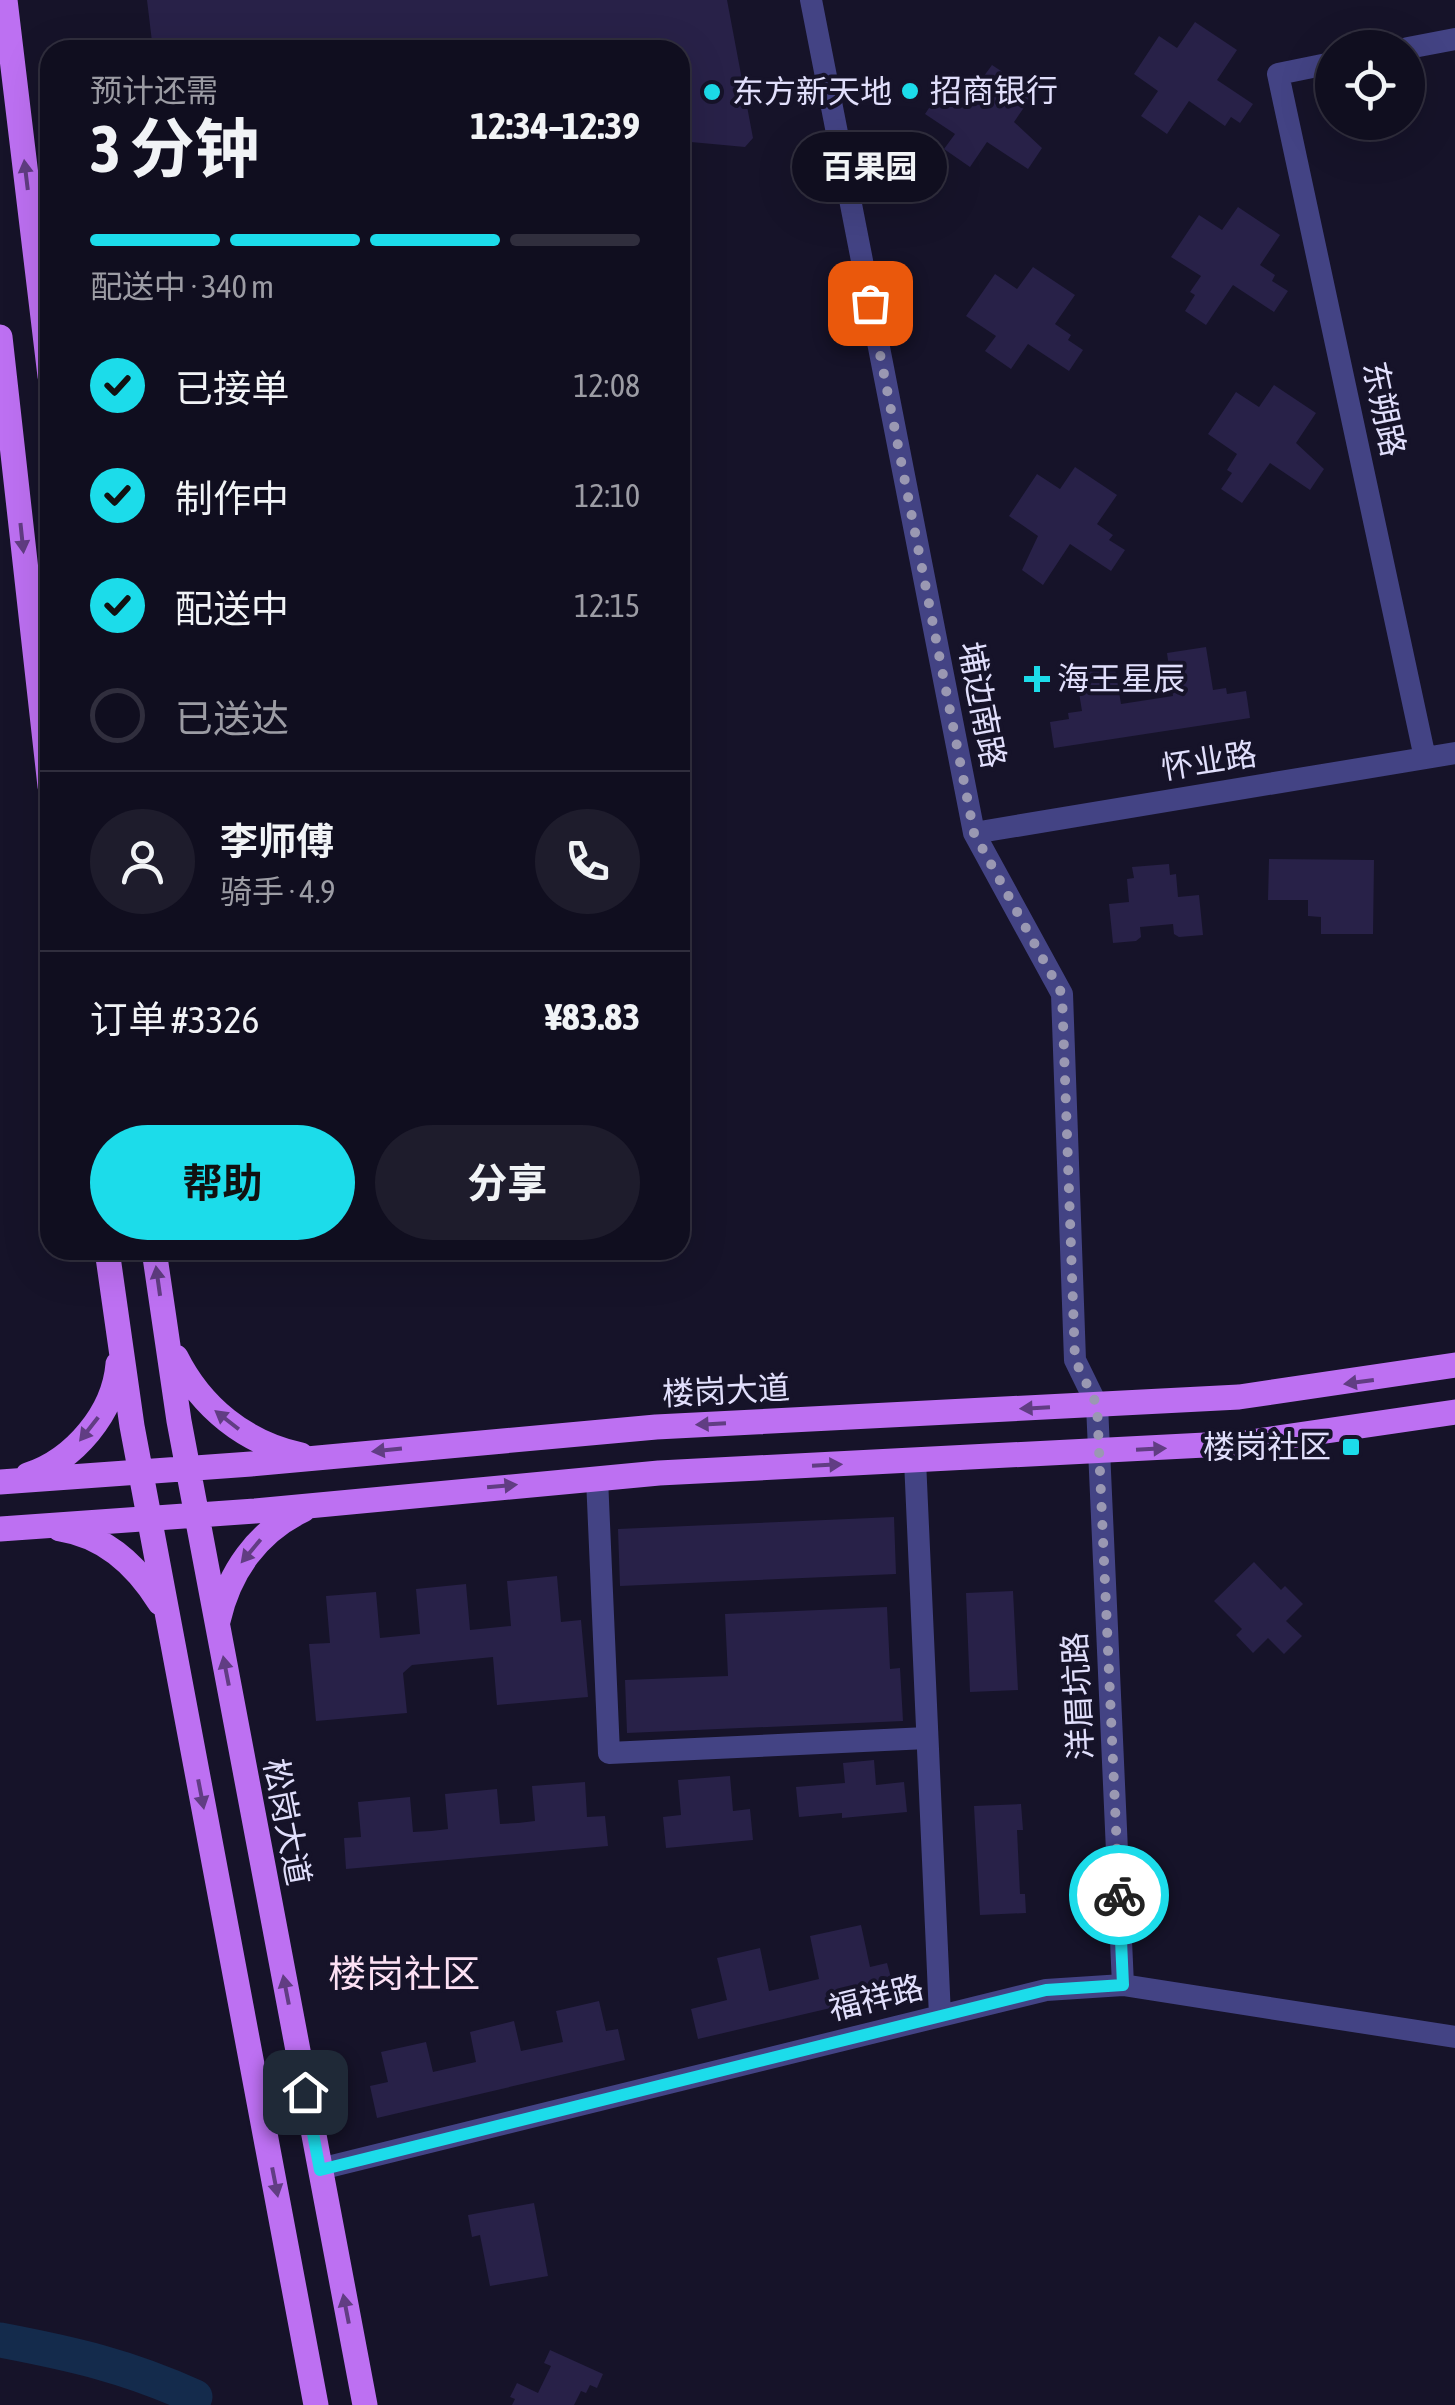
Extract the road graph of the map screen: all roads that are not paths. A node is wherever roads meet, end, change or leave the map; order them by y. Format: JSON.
{"nodes":[{"id":1,"x":5,"y":0,"type":"edge"},
{"id":2,"x":811,"y":0,"type":"edge"},
{"id":3,"x":1455,"y":39,"type":"edge"},
{"id":4,"x":1425,"y":45,"type":"edge"},
{"id":5,"x":1315,"y":66,"type":"edge"},
{"id":6,"x":40,"y":292,"type":"edge"},
{"id":7,"x":0,"y":337,"type":"edge"},
{"id":8,"x":40,"y":696,"type":"edge"},
{"id":9,"x":1455,"y":753,"type":"edge"},
{"id":10,"x":1426,"y":758,"type":"junction"},
{"id":11,"x":974,"y":833,"type":"junction"},
{"id":12,"x":109,"y":1260,"type":"edge"},
{"id":13,"x":155,"y":1260,"type":"edge"},
{"id":14,"x":166,"y":1332,"type":"junction"},
{"id":15,"x":120,"y":1340,"type":"junction"},
{"id":16,"x":1455,"y":1365,"type":"edge"},
{"id":17,"x":1097,"y":1405,"type":"junction"},
{"id":18,"x":1455,"y":1412,"type":"edge"},
{"id":19,"x":1099,"y":1452,"type":"junction"},
{"id":20,"x":315,"y":1458,"type":"junction"},
{"id":21,"x":915,"y":1460,"type":"junction"},
{"id":22,"x":188,"y":1469,"type":"junction"},
{"id":23,"x":141,"y":1472,"type":"junction"},
{"id":24,"x":597,"y":1478,"type":"junction"},
{"id":25,"x":2,"y":1482,"type":"edge"},
{"id":26,"x":317,"y":1504,"type":"junction"},
{"id":27,"x":196,"y":1515,"type":"junction"},
{"id":28,"x":149,"y":1518,"type":"junction"},
{"id":29,"x":5,"y":1529,"type":"edge"},
{"id":30,"x":217,"y":1624,"type":"junction"},
{"id":31,"x":171,"y":1632,"type":"junction"},
{"id":32,"x":928,"y":1738,"type":"junction"},
{"id":33,"x":1123,"y":1985,"type":"junction"},
{"id":34,"x":940,"y":2016,"type":"junction"},
{"id":35,"x":1455,"y":2037,"type":"edge"},
{"id":36,"x":320,"y":2170,"type":"junction"},
{"id":37,"x":316,"y":2405,"type":"edge"},
{"id":38,"x":364,"y":2405,"type":"edge"}],
"edges":[{"from":6,"to":1,"type":"main road","one_way":true},
{"from":2,"to":11,"type":"street","name":"埔边南路"},
{"from":3,"to":4,"type":"street"},
{"from":5,"to":10,"type":"street","name":"东朔路"},
{"from":7,"to":8,"type":"main road","one_way":true},
{"from":9,"to":10,"type":"street","name":"怀业路"},
{"from":10,"to":11,"type":"street","name":"怀业路"},
{"from":11,"to":17,"type":"street","name":"埔边南路"},
{"from":12,"to":15,"type":"main road"},
{"from":14,"to":13,"type":"main road","name":"松岗大道","one_way":true},
{"from":20,"to":14,"type":"main road","one_way":true},
{"from":14,"to":22,"type":"main road","name":"松岗大道"},
{"from":15,"to":23,"type":"main road"},
{"from":15,"to":25,"type":"main road","one_way":true},
{"from":16,"to":17,"type":"main road","name":"楼岗大道","one_way":true},
{"from":17,"to":19,"type":"street","name":"洋眉坑路"},
{"from":17,"to":20,"type":"main road","name":"楼岗大道","one_way":true},
{"from":19,"to":18,"type":"main road","one_way":true},
{"from":19,"to":21,"type":"main road"},
{"from":19,"to":33,"type":"street","name":"洋眉坑路"},
{"from":20,"to":22,"type":"main road","name":"楼岗大道"},
{"from":24,"to":21,"type":"main road","one_way":true},
{"from":21,"to":32,"type":"street"},
{"from":22,"to":23,"type":"main road","name":"楼岗大道"},
{"from":22,"to":27,"type":"main road","name":"松岗大道"},
{"from":23,"to":25,"type":"main road","name":"楼岗大道"},
{"from":23,"to":28,"type":"main road"},
{"from":26,"to":24,"type":"main road","one_way":true},
{"from":24,"to":32,"type":"street"},
{"from":26,"to":27,"type":"main road"},
{"from":26,"to":30,"type":"main road","one_way":true},
{"from":27,"to":28,"type":"main road"},
{"from":27,"to":30,"type":"main road","name":"松岗大道"},
{"from":28,"to":29,"type":"main road"},
{"from":28,"to":31,"type":"main road"},
{"from":29,"to":31,"type":"main road"},
{"from":36,"to":30,"type":"main road","name":"松岗大道","one_way":true},
{"from":31,"to":37,"type":"main road","one_way":true},
{"from":32,"to":34,"type":"street"},
{"from":33,"to":34,"type":"street","name":"福祥路"},
{"from":33,"to":35,"type":"street","name":"福祥路"},
{"from":34,"to":36,"type":"street","name":"福祥路"},
{"from":38,"to":36,"type":"main road","name":"松岗大道","one_way":true}]}
